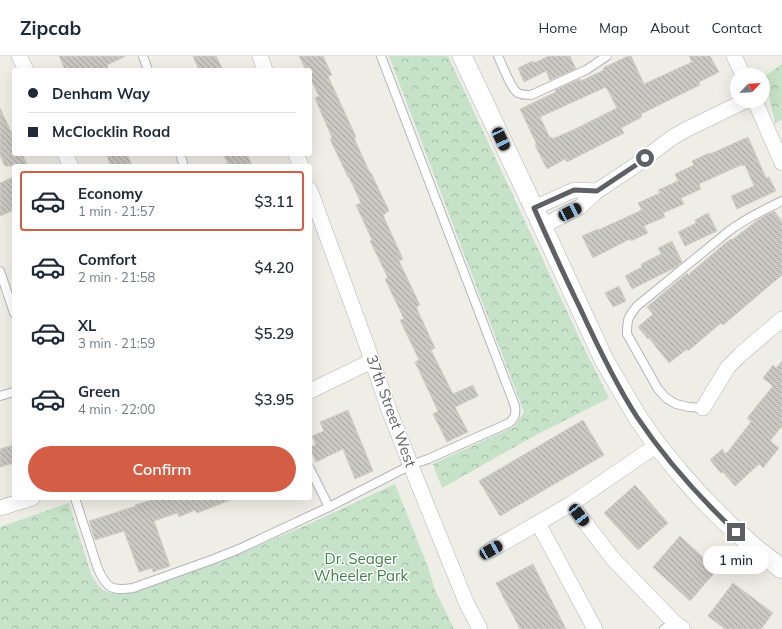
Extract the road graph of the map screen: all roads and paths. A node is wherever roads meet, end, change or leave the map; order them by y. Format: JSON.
{"nodes":[{"id":1,"x":19,"y":56,"type":"edge"},
{"id":2,"x":143,"y":56,"type":"edge"},
{"id":3,"x":260,"y":56,"type":"edge"},
{"id":4,"x":381,"y":56,"type":"edge"},
{"id":5,"x":462,"y":56,"type":"edge"},
{"id":6,"x":498,"y":56,"type":"edge"},
{"id":7,"x":607,"y":56,"type":"edge"},
{"id":8,"x":734,"y":56,"type":"edge"},
{"id":9,"x":25,"y":68,"type":"edge"},
{"id":10,"x":147,"y":68,"type":"edge"},
{"id":11,"x":264,"y":68,"type":"edge"},
{"id":12,"x":740,"y":68,"type":"edge"},
{"id":13,"x":730,"y":108,"type":"edge"},
{"id":14,"x":758,"y":108,"type":"edge"},
{"id":15,"x":782,"y":163,"type":"edge"},
{"id":16,"x":597,"y":191,"type":"junction"},
{"id":17,"x":312,"y":196,"type":"edge"},
{"id":18,"x":782,"y":201,"type":"edge"},
{"id":19,"x":534,"y":208,"type":"junction"},
{"id":20,"x":542,"y":226,"type":"junction"},
{"id":21,"x":0,"y":271,"type":"edge"},
{"id":22,"x":12,"y":307,"type":"edge"},
{"id":23,"x":782,"y":319,"type":"edge"},
{"id":24,"x":372,"y":361,"type":"junction"},
{"id":25,"x":312,"y":389,"type":"edge"},
{"id":26,"x":12,"y":393,"type":"edge"},
{"id":27,"x":0,"y":396,"type":"edge"},
{"id":28,"x":704,"y":408,"type":"joint"},
{"id":29,"x":657,"y":445,"type":"junction"},
{"id":30,"x":411,"y":465,"type":"junction"},
{"id":31,"x":312,"y":473,"type":"edge"},
{"id":32,"x":26,"y":500,"type":"edge"},
{"id":33,"x":76,"y":500,"type":"edge"},
{"id":34,"x":571,"y":504,"type":"junction"},
{"id":35,"x":328,"y":507,"type":"junction"},
{"id":36,"x":0,"y":508,"type":"edge"},
{"id":37,"x":538,"y":523,"type":"junction"},
{"id":38,"x":491,"y":550,"type":"dead end"},
{"id":39,"x":782,"y":569,"type":"edge"},
{"id":40,"x":674,"y":627,"type":"edge"},
{"id":41,"x":480,"y":629,"type":"edge"},
{"id":42,"x":595,"y":629,"type":"edge"}],
"edges":[{"from":1,"to":9,"type":"street"},
{"from":2,"to":10,"type":"lane"},
{"from":3,"to":11,"type":"street"},
{"from":4,"to":30,"type":"lane"},
{"from":5,"to":19,"type":"street"},
{"from":6,"to":7,"type":"lane"},
{"from":8,"to":12,"type":"street"},
{"from":13,"to":16,"type":"street"},
{"from":14,"to":15,"type":"street"},
{"from":16,"to":19,"type":"street"},
{"from":16,"to":20,"type":"street"},
{"from":17,"to":24,"type":"street","name":"37th Street West"},
{"from":18,"to":28,"type":"lane"},
{"from":19,"to":20,"type":"street"},
{"from":20,"to":29,"type":"street"},
{"from":21,"to":22,"type":"lane"},
{"from":23,"to":28,"type":"street"},
{"from":24,"to":25,"type":"street"},
{"from":24,"to":30,"type":"street","name":"37th Street West"},
{"from":26,"to":27,"type":"lane"},
{"from":29,"to":34,"type":"street"},
{"from":29,"to":39,"type":"street"},
{"from":30,"to":35,"type":"lane"},
{"from":30,"to":41,"type":"street","name":"37th Street West"},
{"from":31,"to":35,"type":"lane"},
{"from":32,"to":36,"type":"street"},
{"from":33,"to":35,"type":"lane"},
{"from":34,"to":37,"type":"street"},
{"from":34,"to":40,"type":"street"},
{"from":37,"to":38,"type":"street"},
{"from":37,"to":42,"type":"street"}]}
